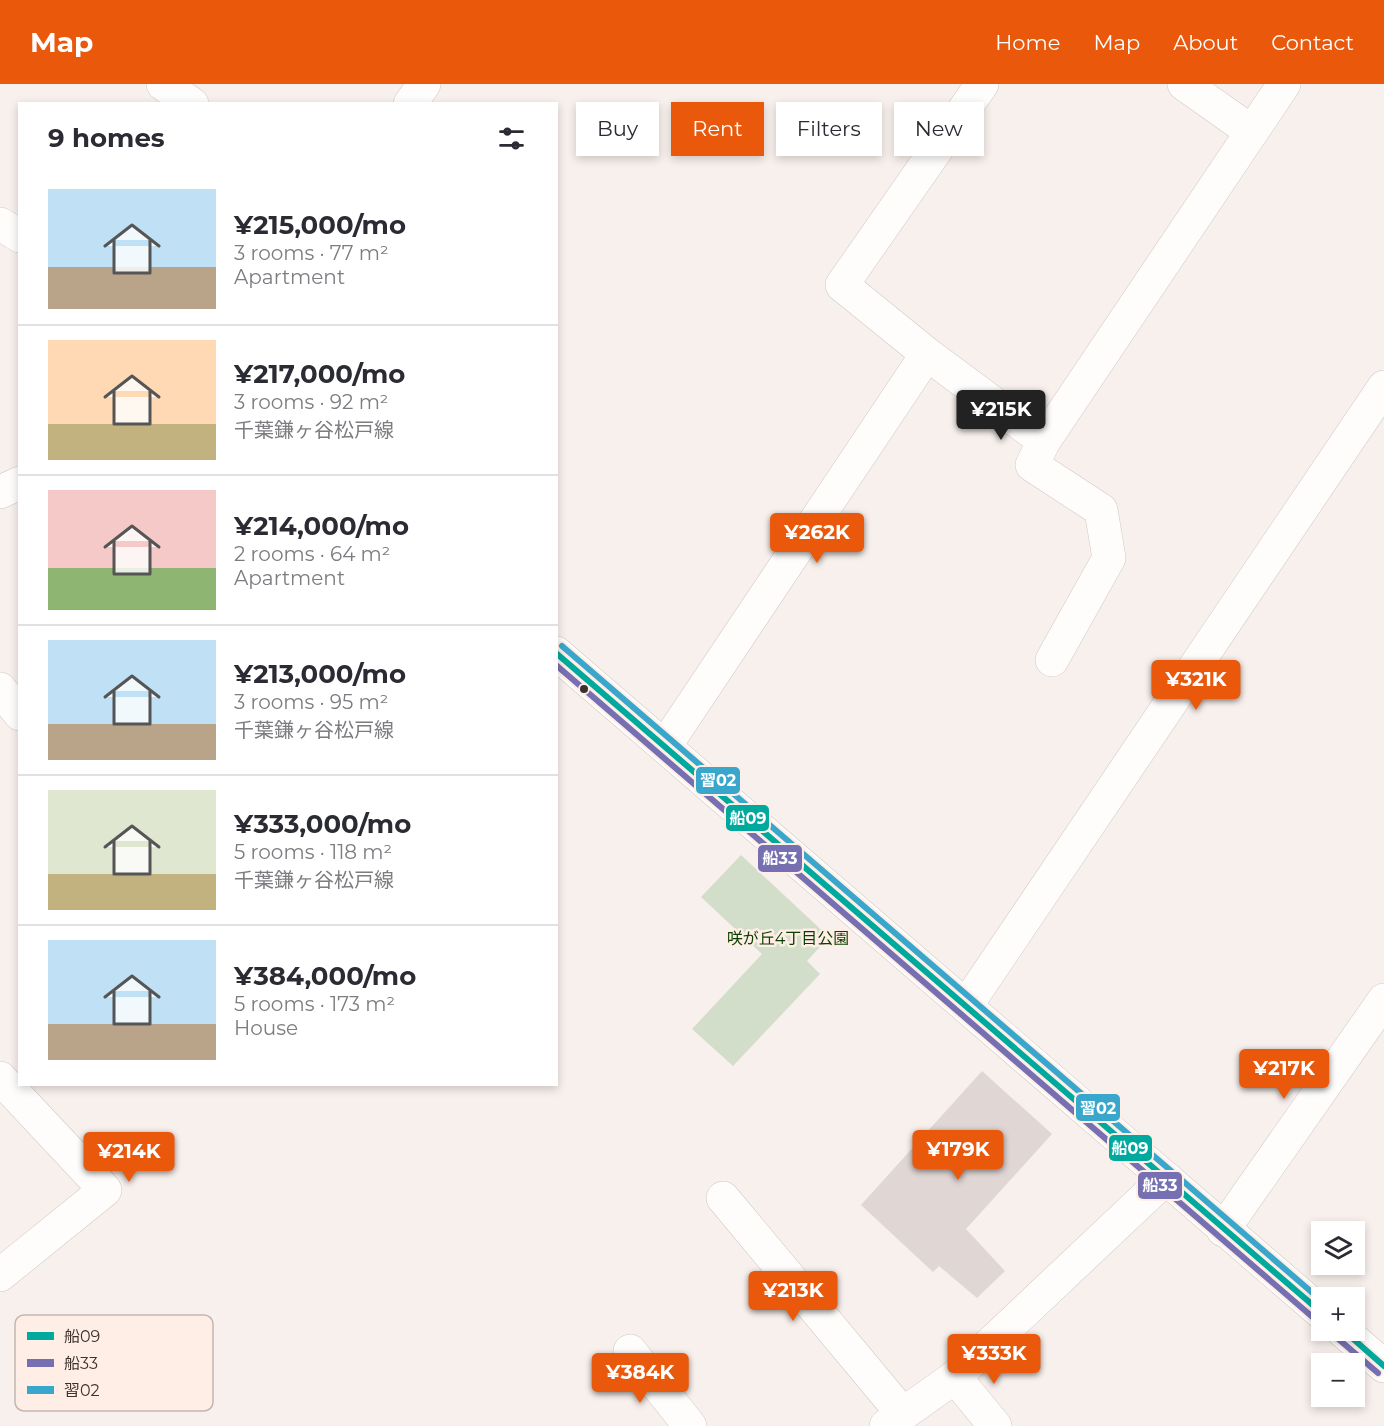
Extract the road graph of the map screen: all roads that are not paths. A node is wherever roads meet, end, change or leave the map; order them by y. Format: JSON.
{"nodes":[{"id":1,"x":163,"y":84,"type":"edge"},
{"id":2,"x":424,"y":84,"type":"edge"},
{"id":3,"x":982,"y":84,"type":"edge"},
{"id":4,"x":1184,"y":84,"type":"edge"},
{"id":5,"x":1284,"y":84,"type":"edge"},
{"id":6,"x":189,"y":102,"type":"edge"},
{"id":7,"x":411,"y":102,"type":"edge"},
{"id":8,"x":1252,"y":132,"type":"junction"},
{"id":9,"x":0,"y":224,"type":"edge"},
{"id":10,"x":18,"y":235,"type":"edge"},
{"id":11,"x":927,"y":354,"type":"junction"},
{"id":12,"x":1384,"y":387,"type":"edge"},
{"id":13,"x":1044,"y":441,"type":"junction"},
{"id":14,"x":18,"y":484,"type":"edge"},
{"id":15,"x":0,"y":492,"type":"edge"},
{"id":16,"x":558,"y":655,"type":"edge"},
{"id":17,"x":1052,"y":660,"type":"dead end"},
{"id":18,"x":0,"y":689,"type":"edge"},
{"id":19,"x":18,"y":712,"type":"edge"},
{"id":20,"x":665,"y":746,"type":"junction"},
{"id":21,"x":1384,"y":1000,"type":"edge"},
{"id":22,"x":966,"y":1006,"type":"junction"},
{"id":23,"x":0,"y":1078,"type":"edge"},
{"id":24,"x":1166,"y":1178,"type":"junction"},
{"id":25,"x":723,"y":1198,"type":"dead end"},
{"id":26,"x":1223,"y":1230,"type":"junction"},
{"id":27,"x":0,"y":1275,"type":"edge"},
{"id":28,"x":1311,"y":1304,"type":"edge"},
{"id":29,"x":1355,"y":1341,"type":"edge"},
{"id":30,"x":630,"y":1351,"type":"dead end"},
{"id":31,"x":1384,"y":1366,"type":"edge"},
{"id":32,"x":954,"y":1377,"type":"junction"},
{"id":33,"x":894,"y":1420,"type":"edge"},
{"id":34,"x":690,"y":1426,"type":"edge"},
{"id":35,"x":995,"y":1426,"type":"edge"}],
"edges":[{"from":1,"to":6,"type":"street"},
{"from":2,"to":7,"type":"street"},
{"from":3,"to":11,"type":"street"},
{"from":4,"to":8,"type":"street"},
{"from":5,"to":8,"type":"street"},
{"from":8,"to":13,"type":"street"},
{"from":9,"to":10,"type":"street"},
{"from":11,"to":13,"type":"street"},
{"from":11,"to":20,"type":"street"},
{"from":12,"to":22,"type":"street"},
{"from":13,"to":17,"type":"street"},
{"from":14,"to":15,"type":"street"},
{"from":16,"to":20,"type":"street"},
{"from":18,"to":19,"type":"street"},
{"from":20,"to":22,"type":"street"},
{"from":21,"to":26,"type":"street"},
{"from":22,"to":24,"type":"street"},
{"from":23,"to":27,"type":"street"},
{"from":24,"to":26,"type":"street"},
{"from":24,"to":32,"type":"street"},
{"from":25,"to":33,"type":"street"},
{"from":26,"to":28,"type":"street"},
{"from":29,"to":31,"type":"street"},
{"from":30,"to":34,"type":"street"},
{"from":32,"to":33,"type":"street"},
{"from":32,"to":35,"type":"street"}]}
